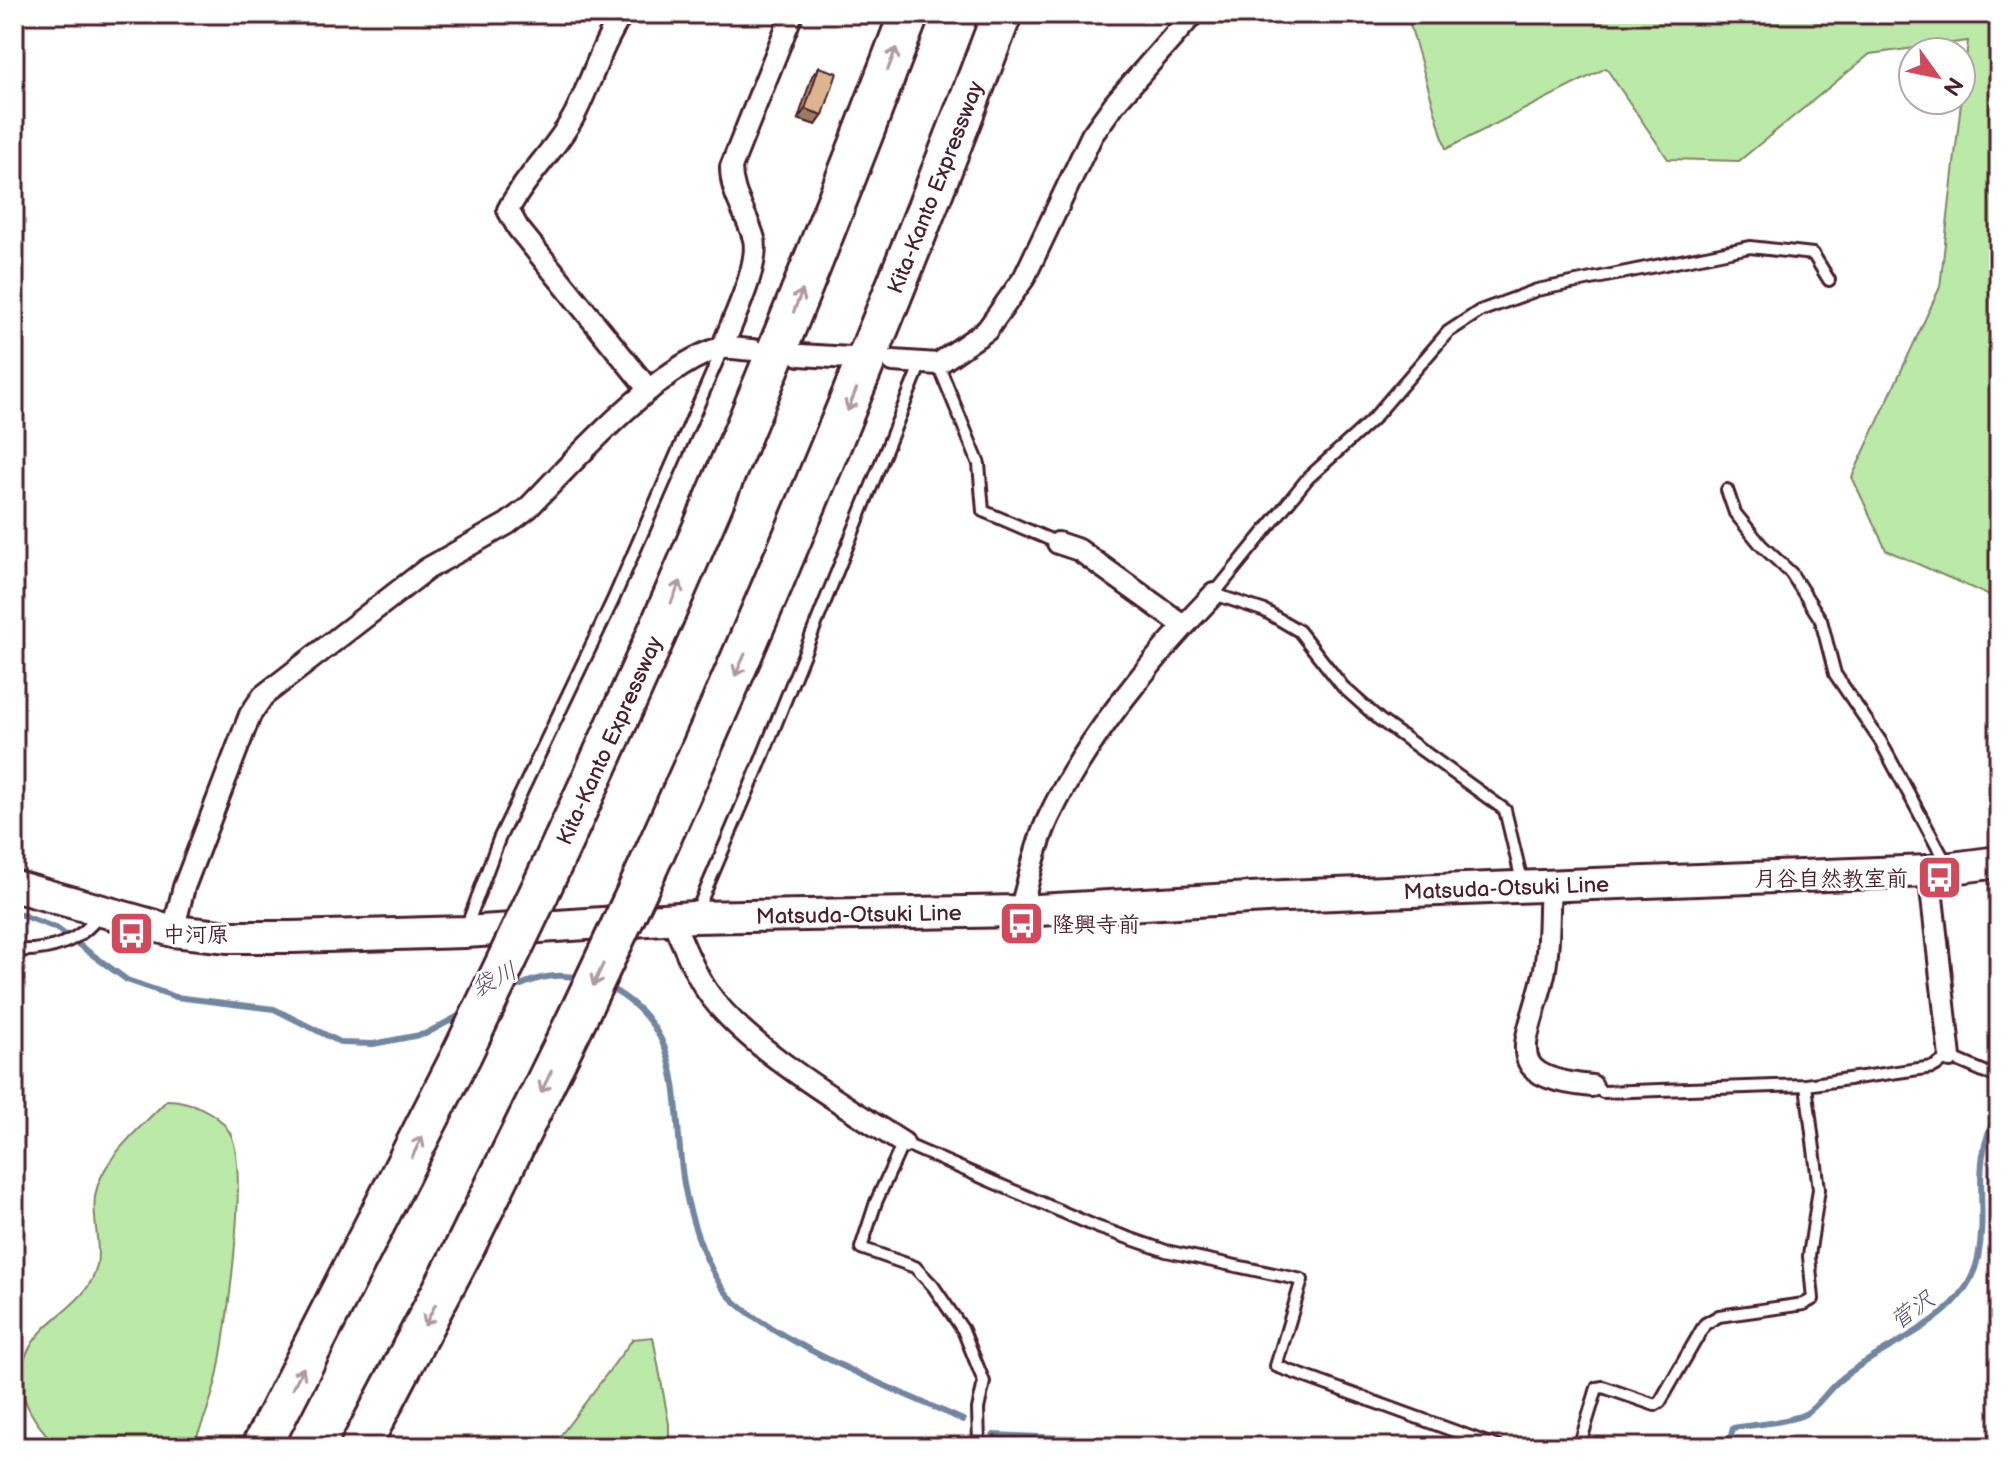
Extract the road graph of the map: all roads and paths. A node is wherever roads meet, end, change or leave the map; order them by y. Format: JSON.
{"nodes":[{"id":1,"x":622,"y":14,"type":"edge"},
{"id":2,"x":792,"y":14,"type":"edge"},
{"id":3,"x":909,"y":14,"type":"edge"},
{"id":4,"x":1002,"y":14,"type":"edge"},
{"id":5,"x":1193,"y":14,"type":"edge"},
{"id":6,"x":1829,"y":280,"type":"dead end"},
{"id":7,"x":722,"y":348,"type":"junction"},
{"id":8,"x":753,"y":350,"type":"dead end"},
{"id":9,"x":800,"y":355,"type":"dead end"},
{"id":10,"x":850,"y":358,"type":"dead end"},
{"id":11,"x":893,"y":361,"type":"dead end"},
{"id":12,"x":929,"y":364,"type":"junction"},
{"id":13,"x":649,"y":390,"type":"junction"},
{"id":14,"x":1727,"y":490,"type":"dead end"},
{"id":15,"x":1058,"y":543,"type":"joint"},
{"id":16,"x":1214,"y":594,"type":"junction"},
{"id":17,"x":1183,"y":625,"type":"junction"},
{"id":18,"x":1999,"y":862,"type":"edge"},
{"id":19,"x":1939,"y":869,"type":"junction"},
{"id":20,"x":14,"y":886,"type":"edge"},
{"id":21,"x":1537,"y":887,"type":"junction"},
{"id":22,"x":1020,"y":911,"type":"junction"},
{"id":23,"x":683,"y":918,"type":"junction"},
{"id":24,"x":94,"y":920,"type":"junction"},
{"id":25,"x":173,"y":931,"type":"junction"},
{"id":26,"x":465,"y":932,"type":"junction"},
{"id":27,"x":14,"y":950,"type":"edge"},
{"id":28,"x":1950,"y":1057,"type":"junction"},
{"id":29,"x":1999,"y":1078,"type":"edge"},
{"id":30,"x":1806,"y":1085,"type":"junction"},
{"id":31,"x":1592,"y":1086,"type":"joint"},
{"id":32,"x":903,"y":1143,"type":"junction"},
{"id":33,"x":261,"y":1447,"type":"edge"},
{"id":34,"x":360,"y":1447,"type":"edge"},
{"id":35,"x":991,"y":1447,"type":"edge"},
{"id":36,"x":1498,"y":1447,"type":"edge"},
{"id":37,"x":1579,"y":1447,"type":"edge"}],
"edges":[{"from":1,"to":13,"type":"street"},
{"from":2,"to":7,"type":"street"},
{"from":33,"to":3,"type":"highway","name":"Kita-Kanto Expressway","one_way":true,"bridge":true},
{"from":4,"to":34,"type":"highway","name":"Kita-Kanto Expressway","one_way":true,"bridge":true},
{"from":5,"to":12,"type":"street"},
{"from":6,"to":16,"type":"lane"},
{"from":7,"to":8,"type":"street"},
{"from":7,"to":13,"type":"street"},
{"from":7,"to":26,"type":"lane"},
{"from":9,"to":10,"type":"street"},
{"from":11,"to":12,"type":"street"},
{"from":12,"to":15,"type":"lane"},
{"from":12,"to":23,"type":"lane"},
{"from":13,"to":25,"type":"street"},
{"from":14,"to":19,"type":"lane"},
{"from":15,"to":17,"type":"street"},
{"from":16,"to":17,"type":"street"},
{"from":16,"to":21,"type":"lane"},
{"from":17,"to":22,"type":"street"},
{"from":18,"to":19,"type":"main road","name":"Matsuda-Otsuki Line"},
{"from":19,"to":21,"type":"main road","name":"Matsuda-Otsuki Line"},
{"from":19,"to":28,"type":"street"},
{"from":20,"to":24,"type":"main road","name":"Matsuda-Otsuki Line"},
{"from":21,"to":22,"type":"main road","name":"Matsuda-Otsuki Line"},
{"from":21,"to":31,"type":"street"},
{"from":22,"to":23,"type":"main road","name":"Matsuda-Otsuki Line"},
{"from":23,"to":26,"type":"main road","name":"Matsuda-Otsuki Line"},
{"from":23,"to":32,"type":"street"},
{"from":24,"to":25,"type":"main road","name":"Matsuda-Otsuki Line"},
{"from":24,"to":27,"type":"lane"},
{"from":25,"to":26,"type":"main road","name":"Matsuda-Otsuki Line"},
{"from":28,"to":29,"type":"lane"},
{"from":28,"to":30,"type":"lane"},
{"from":30,"to":31,"type":"lane"},
{"from":30,"to":37,"type":"lane"},
{"from":32,"to":35,"type":"lane"},
{"from":32,"to":36,"type":"lane"}]}
